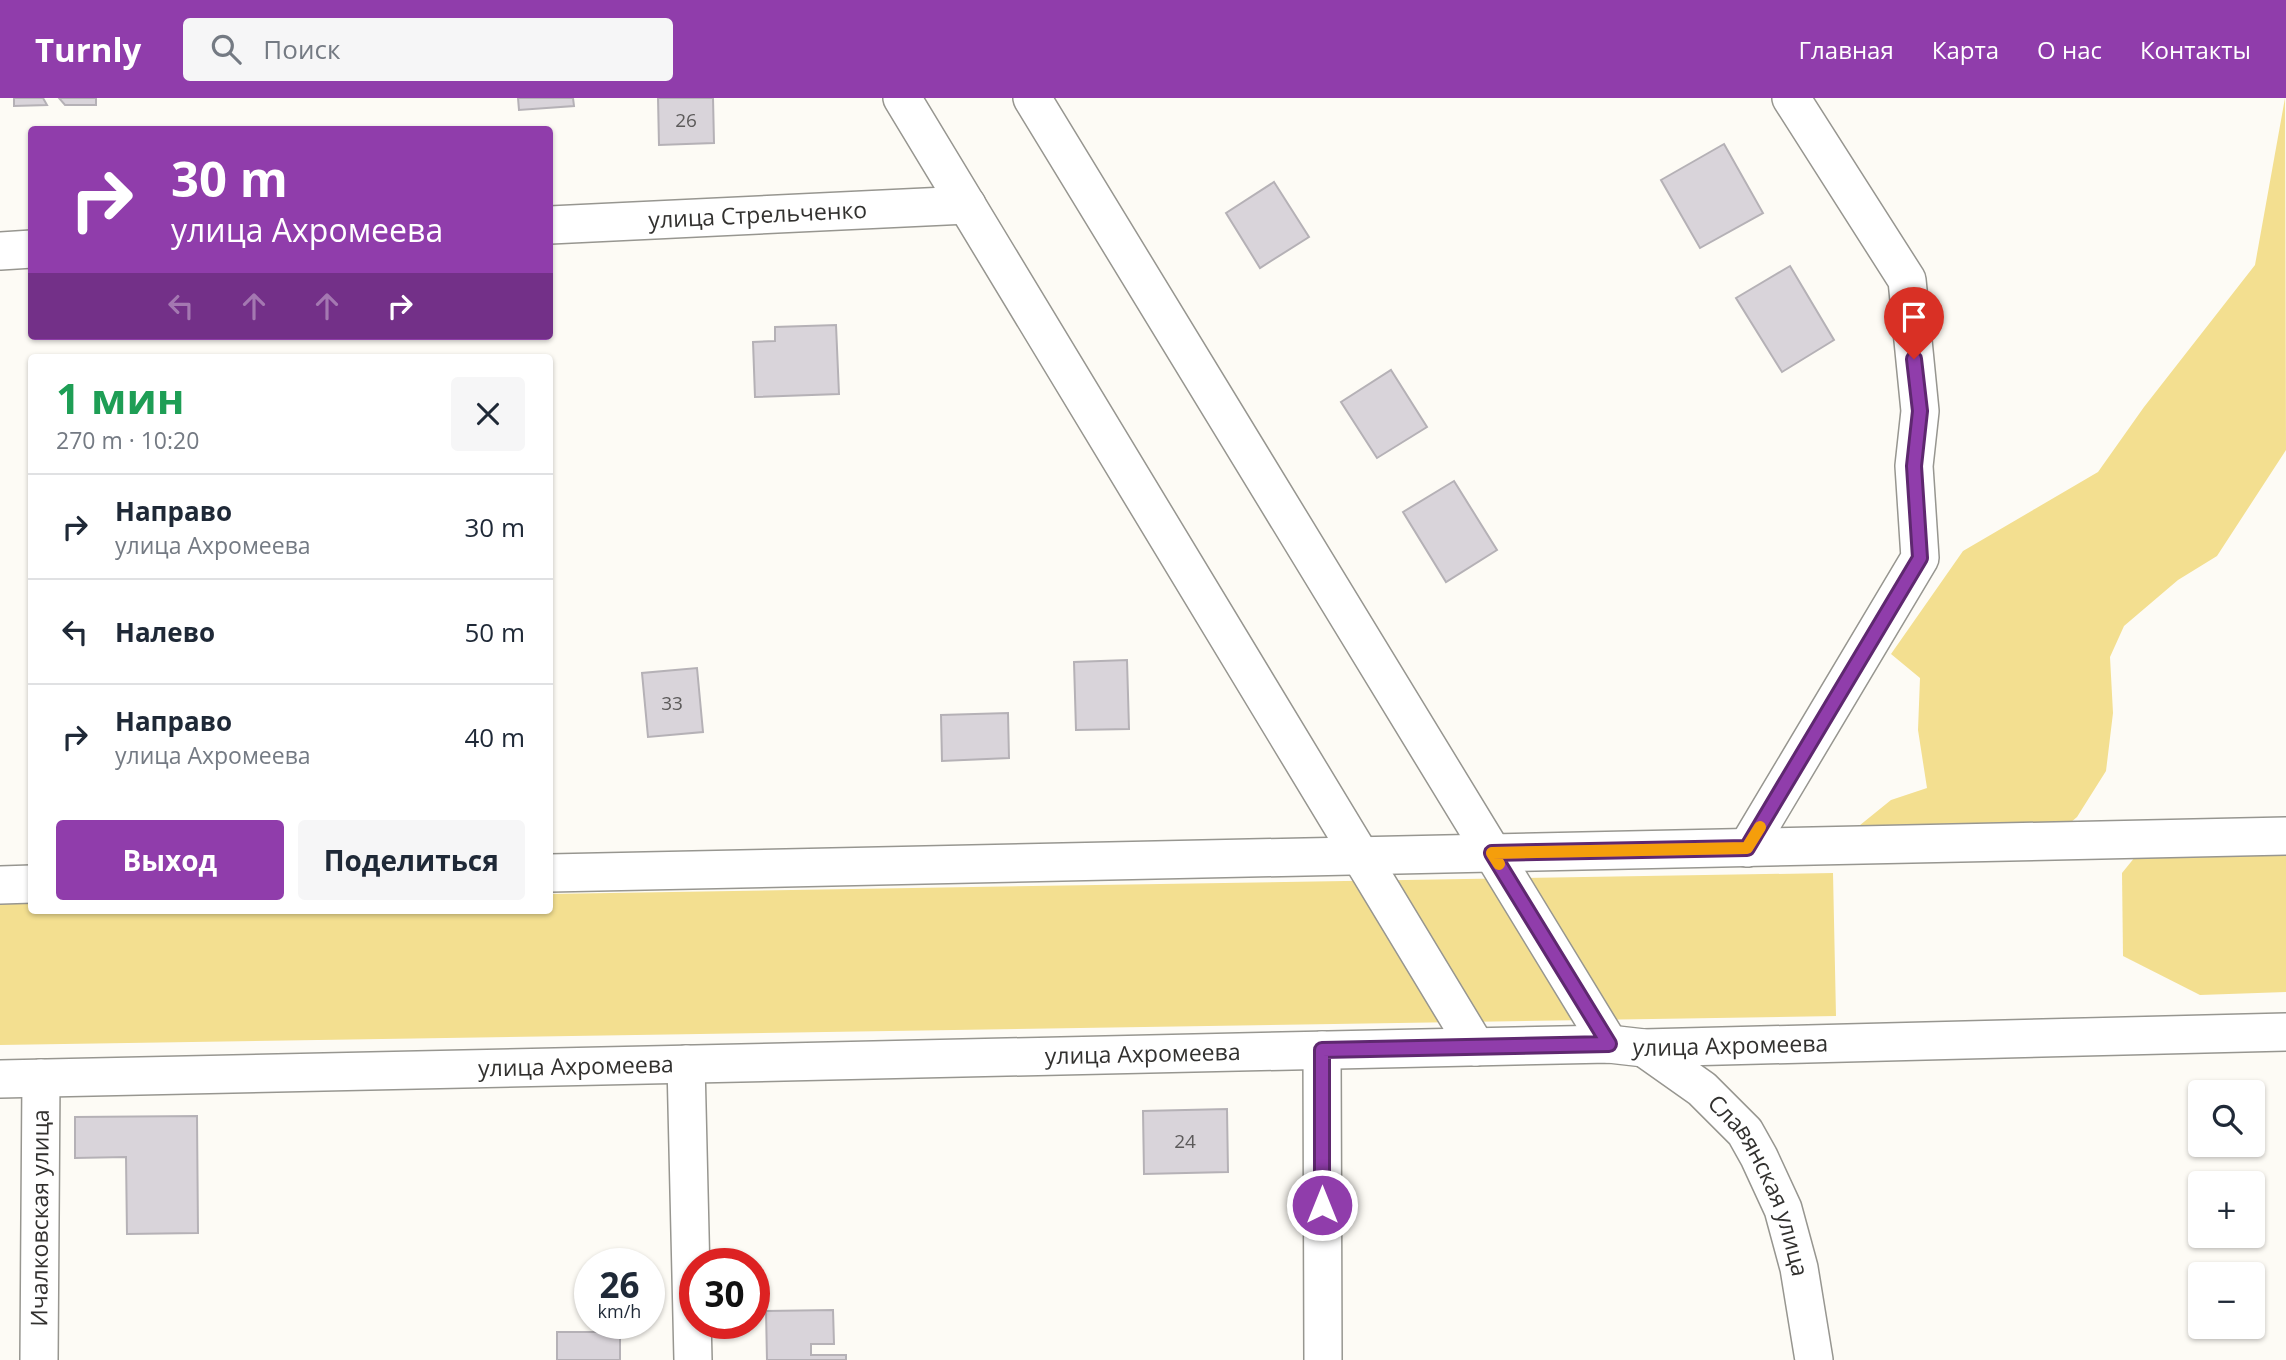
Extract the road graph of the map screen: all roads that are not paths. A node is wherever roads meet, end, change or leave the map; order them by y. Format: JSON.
{"nodes":[{"id":1,"x":902,"y":98,"type":"edge"},
{"id":2,"x":1032,"y":98,"type":"edge"},
{"id":3,"x":1791,"y":98,"type":"edge"},
{"id":4,"x":967,"y":205,"type":"junction"},
{"id":5,"x":553,"y":225,"type":"edge"},
{"id":6,"x":28,"y":249,"type":"edge"},
{"id":7,"x":0,"y":251,"type":"edge"},
{"id":8,"x":2286,"y":836,"type":"edge"},
{"id":9,"x":1747,"y":848,"type":"junction"},
{"id":10,"x":1492,"y":853,"type":"junction"},
{"id":11,"x":1361,"y":856,"type":"junction"},
{"id":12,"x":553,"y":873,"type":"edge"},
{"id":13,"x":28,"y":884,"type":"edge"},
{"id":14,"x":0,"y":885,"type":"edge"},
{"id":15,"x":2286,"y":1032,"type":"edge"},
{"id":16,"x":1626,"y":1046,"type":"junction"},
{"id":17,"x":1476,"y":1047,"type":"junction"},
{"id":18,"x":1322,"y":1050,"type":"junction"},
{"id":19,"x":686,"y":1064,"type":"junction"},
{"id":20,"x":41,"y":1078,"type":"junction"},
{"id":21,"x":0,"y":1079,"type":"edge"},
{"id":22,"x":39,"y":1360,"type":"edge"},
{"id":23,"x":693,"y":1360,"type":"edge"},
{"id":24,"x":1323,"y":1360,"type":"edge"},
{"id":25,"x":1814,"y":1360,"type":"edge"}],
"edges":[{"from":1,"to":4,"type":"street"},
{"from":2,"to":10,"type":"street"},
{"from":3,"to":9,"type":"street"},
{"from":4,"to":5,"type":"street","name":"улица Стрельченко"},
{"from":4,"to":11,"type":"street"},
{"from":6,"to":7,"type":"street"},
{"from":8,"to":9,"type":"street"},
{"from":9,"to":10,"type":"street"},
{"from":10,"to":11,"type":"street"},
{"from":10,"to":16,"type":"street"},
{"from":11,"to":12,"type":"street"},
{"from":11,"to":17,"type":"street"},
{"from":13,"to":14,"type":"street"},
{"from":15,"to":16,"type":"street","name":"улица Ахромеева"},
{"from":16,"to":17,"type":"street","name":"улица Ахромеева"},
{"from":16,"to":25,"type":"street","name":"Славянская улица"},
{"from":17,"to":18,"type":"street","name":"улица Ахромеева"},
{"from":18,"to":19,"type":"street","name":"улица Ахромеева"},
{"from":18,"to":24,"type":"street"},
{"from":19,"to":20,"type":"street","name":"улица Ахромеева"},
{"from":19,"to":23,"type":"street"},
{"from":20,"to":21,"type":"street","name":"улица Ахромеева"},
{"from":20,"to":22,"type":"street","name":"Ичалковская улица"}]}
